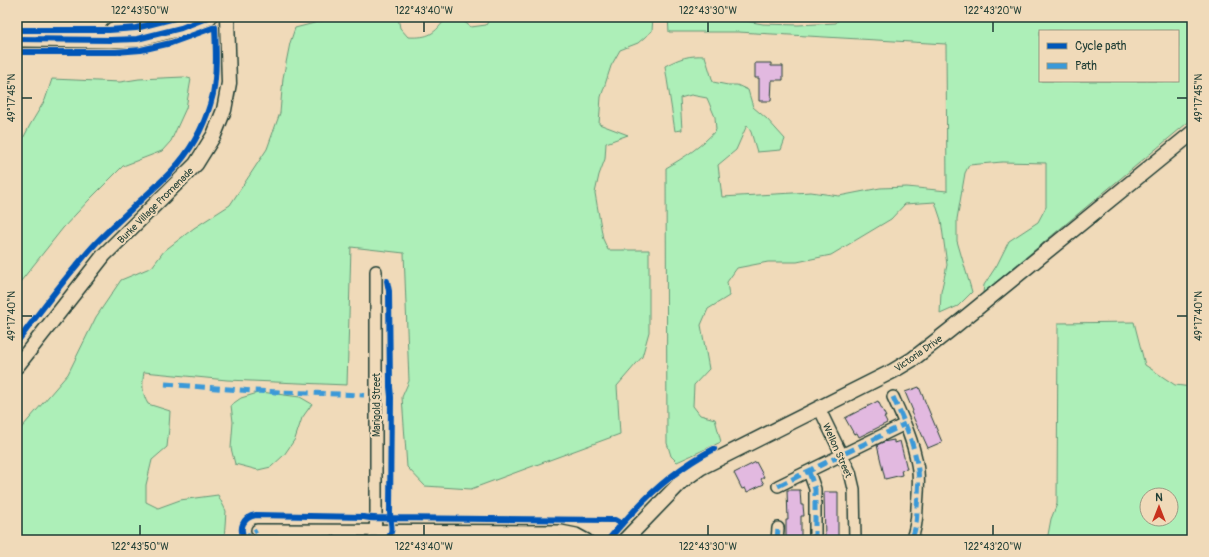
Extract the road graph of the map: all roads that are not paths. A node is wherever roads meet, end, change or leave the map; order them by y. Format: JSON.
{"nodes":[{"id":1,"x":179,"y":17,"type":"edge"},
{"id":2,"x":209,"y":17,"type":"edge"},
{"id":3,"x":227,"y":17,"type":"edge"},
{"id":4,"x":17,"y":30,"type":"edge"},
{"id":5,"x":17,"y":39,"type":"edge"},
{"id":6,"x":1192,"y":133,"type":"edge"},
{"id":7,"x":376,"y":271,"type":"dead end"},
{"id":8,"x":17,"y":366,"type":"edge"},
{"id":9,"x":894,"y":397,"type":"dead end"},
{"id":10,"x":819,"y":408,"type":"junction"},
{"id":11,"x":905,"y":424,"type":"junction"},
{"id":12,"x":842,"y":455,"type":"junction"},
{"id":13,"x":809,"y":472,"type":"junction"},
{"id":14,"x":778,"y":486,"type":"dead end"},
{"id":15,"x":778,"y":528,"type":"dead end"},
{"id":16,"x":257,"y":530,"type":"dead end"},
{"id":17,"x":374,"y":535,"type":"edge"},
{"id":18,"x":587,"y":540,"type":"edge"},
{"id":19,"x":625,"y":540,"type":"edge"},
{"id":20,"x":777,"y":540,"type":"edge"},
{"id":21,"x":815,"y":540,"type":"edge"},
{"id":22,"x":855,"y":540,"type":"edge"},
{"id":23,"x":911,"y":540,"type":"edge"}],
"edges":[{"from":1,"to":4,"type":"main road"},
{"from":2,"to":5,"type":"main road"},
{"from":3,"to":8,"type":"street","name":"Burke Village Promenade"},
{"from":6,"to":10,"type":"street","name":"Victoria Drive"},
{"from":7,"to":17,"type":"street","name":"Marigold Street"},
{"from":9,"to":11,"type":"street"},
{"from":10,"to":12,"type":"street","name":"Wellon Street"},
{"from":10,"to":19,"type":"street","name":"Victoria Drive"},
{"from":11,"to":12,"type":"street"},
{"from":11,"to":23,"type":"street"},
{"from":12,"to":13,"type":"street"},
{"from":12,"to":22,"type":"street","name":"Wellon Street"},
{"from":13,"to":14,"type":"street"},
{"from":13,"to":21,"type":"street"},
{"from":15,"to":20,"type":"street"},
{"from":16,"to":17,"type":"street"},
{"from":17,"to":18,"type":"street"}]}
